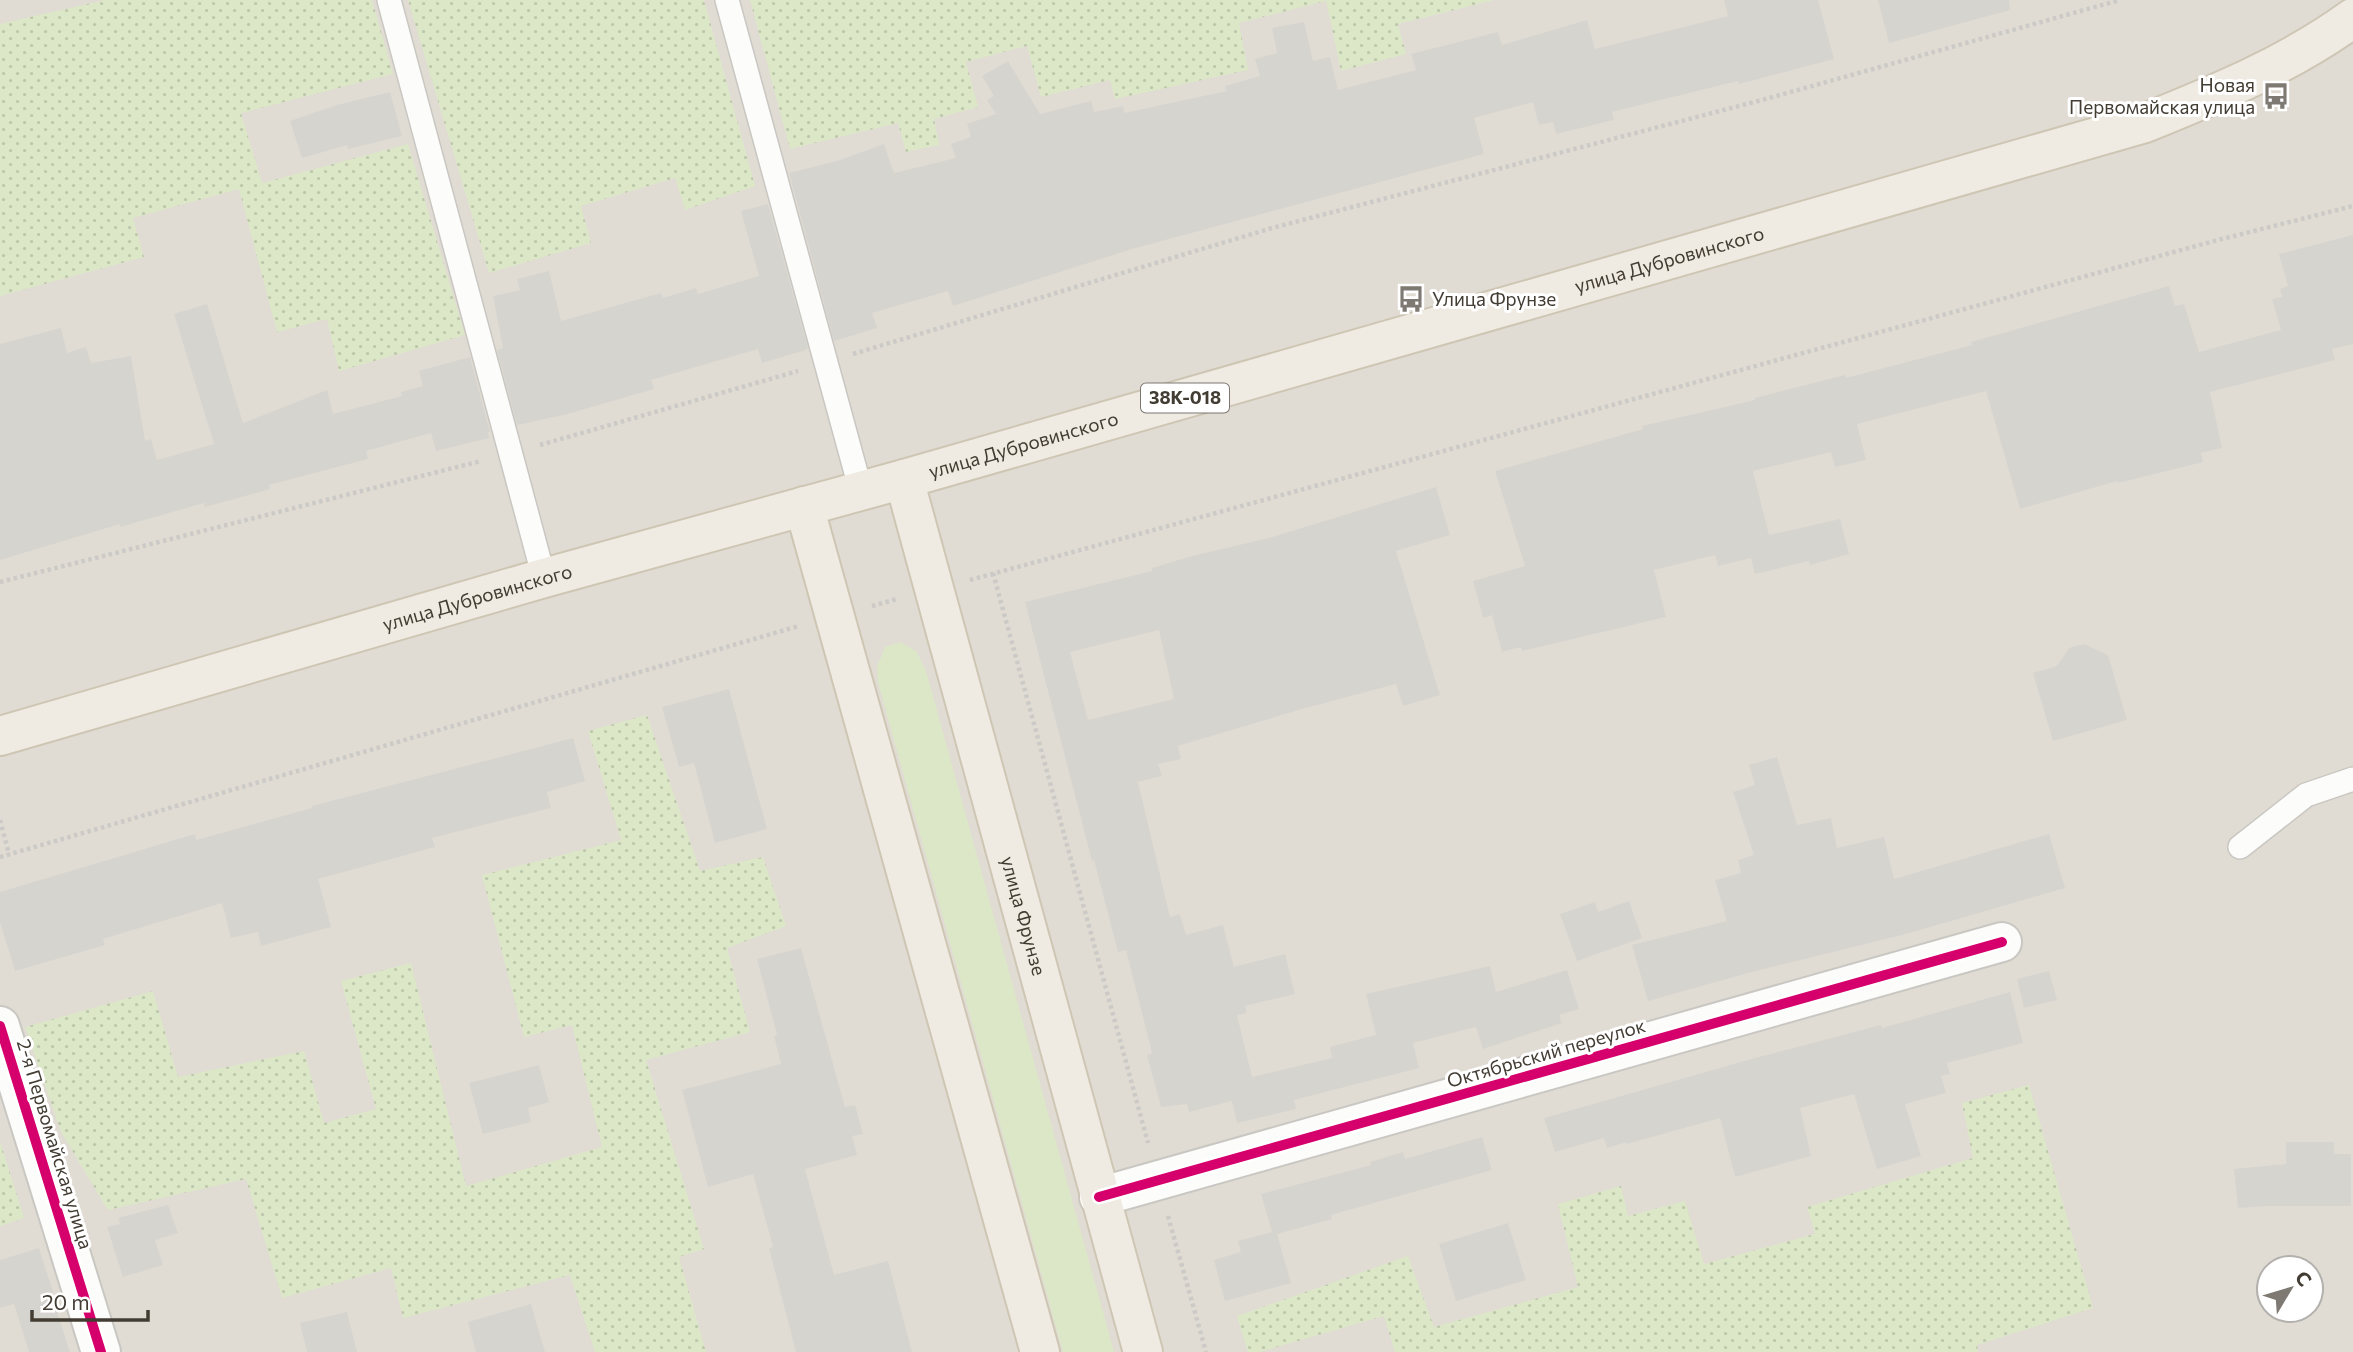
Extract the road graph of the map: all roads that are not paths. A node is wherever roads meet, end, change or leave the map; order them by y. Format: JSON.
{"nodes":[{"id":1,"x":389,"y":0,"type":"edge"},
{"id":2,"x":727,"y":0,"type":"edge"},
{"id":3,"x":2353,"y":18,"type":"edge"},
{"id":4,"x":904,"y":479,"type":"junction"},
{"id":5,"x":861,"y":491,"type":"junction"},
{"id":6,"x":804,"y":506,"type":"junction"},
{"id":7,"x":544,"y":578,"type":"junction"},
{"id":8,"x":0,"y":736,"type":"edge"},
{"id":9,"x":2353,"y":779,"type":"edge"},
{"id":10,"x":2240,"y":847,"type":"dead end"},
{"id":11,"x":2002,"y":942,"type":"dead end"},
{"id":12,"x":0,"y":1027,"type":"edge"},
{"id":13,"x":1099,"y":1197,"type":"junction"},
{"id":14,"x":101,"y":1352,"type":"edge"},
{"id":15,"x":1040,"y":1352,"type":"edge"},
{"id":16,"x":1143,"y":1352,"type":"edge"}],
"edges":[{"from":1,"to":7,"type":"lane"},
{"from":2,"to":5,"type":"lane"},
{"from":3,"to":4,"type":"main road","name":"улица Дубровинского","number":"38К-018"},
{"from":4,"to":5,"type":"main road","name":"улица Дубровинского","number":"38К-018"},
{"from":4,"to":13,"type":"main road","name":"улица Фрунзе"},
{"from":5,"to":6,"type":"main road","name":"улица Дубровинского","number":"38К-018"},
{"from":6,"to":7,"type":"main road","name":"улица Дубровинского","number":"38К-018"},
{"from":6,"to":15,"type":"main road"},
{"from":7,"to":8,"type":"main road","name":"улица Дубровинского","number":"38К-018"},
{"from":9,"to":10,"type":"lane"},
{"from":11,"to":13,"type":"street","name":"Октябрьский переулок"},
{"from":12,"to":14,"type":"street","name":"2-я Первомайская улица"},
{"from":13,"to":16,"type":"main road","name":"улица Фрунзе"}]}
